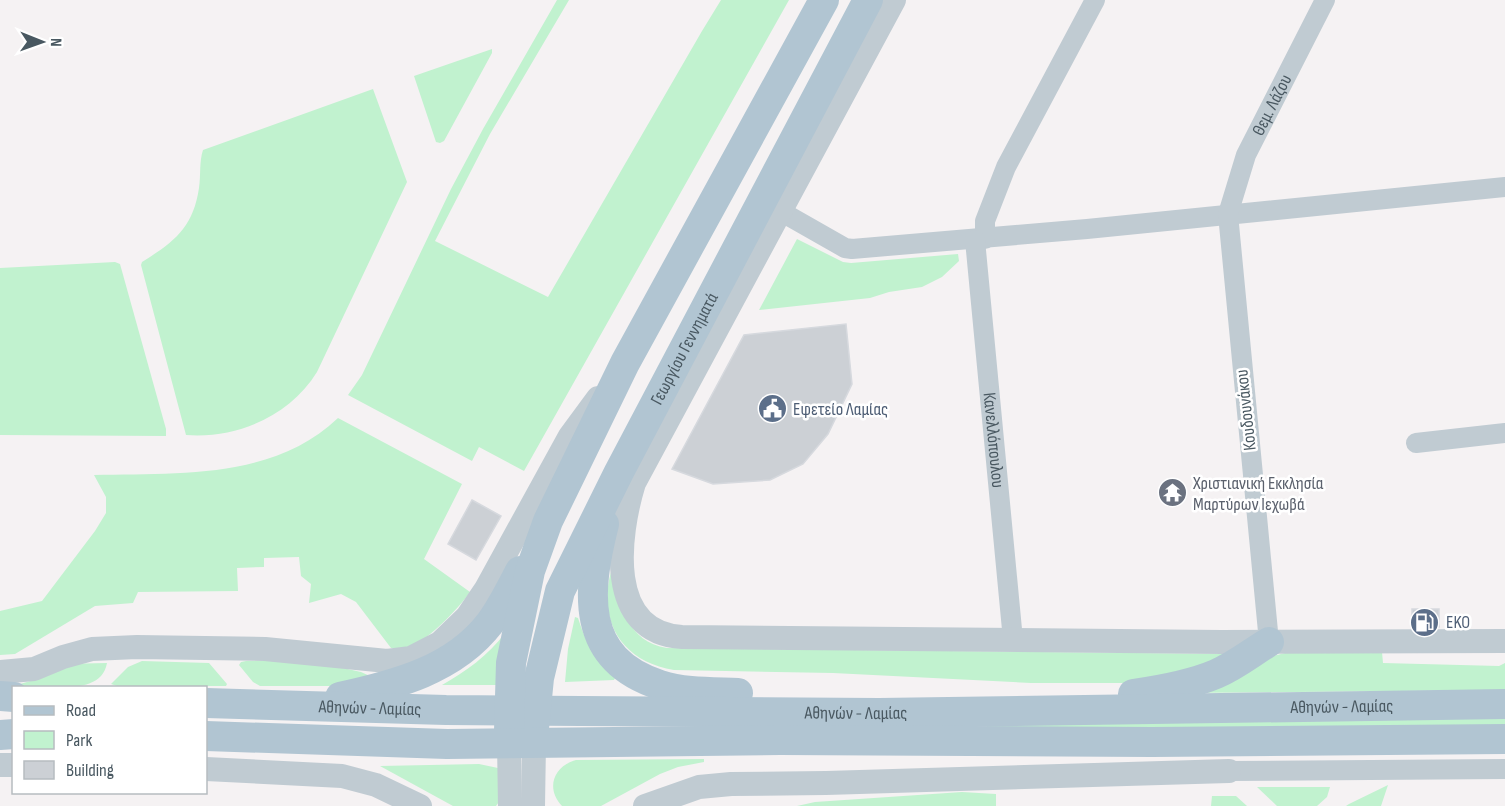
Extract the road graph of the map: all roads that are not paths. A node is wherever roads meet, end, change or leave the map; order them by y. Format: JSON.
{"nodes":[{"id":1,"x":824,"y":0,"type":"edge"},
{"id":2,"x":868,"y":0,"type":"edge"},
{"id":3,"x":894,"y":0,"type":"edge"},
{"id":4,"x":1095,"y":0,"type":"edge"},
{"id":5,"x":1325,"y":0,"type":"edge"},
{"id":6,"x":1505,"y":187,"type":"edge"},
{"id":7,"x":780,"y":211,"type":"junction"},
{"id":8,"x":1228,"y":214,"type":"junction"},
{"id":9,"x":980,"y":239,"type":"junction"},
{"id":10,"x":625,"y":363,"type":"junction"},
{"id":11,"x":1505,"y":433,"type":"edge"},
{"id":12,"x":1416,"y":443,"type":"dead end"},
{"id":13,"x":619,"y":472,"type":"junction"},
{"id":14,"x":548,"y":521,"type":"junction"},
{"id":15,"x":1013,"y":640,"type":"junction"},
{"id":16,"x":1505,"y":641,"type":"edge"},
{"id":17,"x":1269,"y":642,"type":"junction"},
{"id":18,"x":0,"y":672,"type":"edge"},
{"id":19,"x":207,"y":703,"type":"edge"},
{"id":20,"x":1505,"y":704,"type":"edge"},
{"id":21,"x":300,"y":706,"type":"junction"},
{"id":22,"x":522,"y":710,"type":"junction"},
{"id":23,"x":1010,"y":711,"type":"junction"},
{"id":24,"x":944,"y":713,"type":"junction"},
{"id":25,"x":207,"y":736,"type":"edge"},
{"id":26,"x":1505,"y":739,"type":"edge"},
{"id":27,"x":521,"y":743,"type":"junction"},
{"id":28,"x":207,"y":769,"type":"edge"},
{"id":29,"x":1505,"y":769,"type":"edge"},
{"id":30,"x":1228,"y":771,"type":"joint"},
{"id":31,"x":420,"y":806,"type":"edge"},
{"id":32,"x":510,"y":806,"type":"edge"},
{"id":33,"x":533,"y":806,"type":"edge"},
{"id":34,"x":645,"y":806,"type":"edge"}],
"edges":[{"from":1,"to":10,"type":"main road"},
{"from":2,"to":13,"type":"main road","name":"Γεωργίου Γεννηματά"},
{"from":3,"to":7,"type":"street"},
{"from":4,"to":9,"type":"street","name":"Κανελλόπουλου"},
{"from":5,"to":8,"type":"street","name":"Θεμ. Λάζου"},
{"from":6,"to":8,"type":"street"},
{"from":7,"to":9,"type":"street"},
{"from":7,"to":15,"type":"street"},
{"from":8,"to":9,"type":"street"},
{"from":8,"to":17,"type":"street","name":"Κουδουνάκου"},
{"from":9,"to":15,"type":"street","name":"Κανελλόπουλου"},
{"from":10,"to":14,"type":"main road"},
{"from":10,"to":18,"type":"street"},
{"from":11,"to":12,"type":"street"},
{"from":13,"to":22,"type":"main road","name":"Γεωργίου Γεννηματά"},
{"from":13,"to":24,"type":"main road"},
{"from":14,"to":21,"type":"main road"},
{"from":14,"to":22,"type":"main road"},
{"from":15,"to":17,"type":"street"},
{"from":16,"to":17,"type":"street"},
{"from":17,"to":23,"type":"main road"},
{"from":19,"to":21,"type":"main road","name":"Αθηνών - Λαμίας"},
{"from":20,"to":23,"type":"main road","name":"Αθηνών - Λαμίας"},
{"from":21,"to":22,"type":"main road","name":"Αθηνών - Λαμίας"},
{"from":22,"to":24,"type":"main road","name":"Αθηνών - Λαμίας"},
{"from":22,"to":27,"type":"main road"},
{"from":23,"to":24,"type":"main road","name":"Αθηνών - Λαμίας"},
{"from":25,"to":27,"type":"main road","name":"Αθηνών - Λαμίας"},
{"from":26,"to":27,"type":"main road","name":"Αθηνών - Λαμίας"},
{"from":27,"to":32,"type":"street"},
{"from":27,"to":33,"type":"street"},
{"from":28,"to":31,"type":"street"},
{"from":29,"to":30,"type":"street"},
{"from":30,"to":34,"type":"street"}]}
